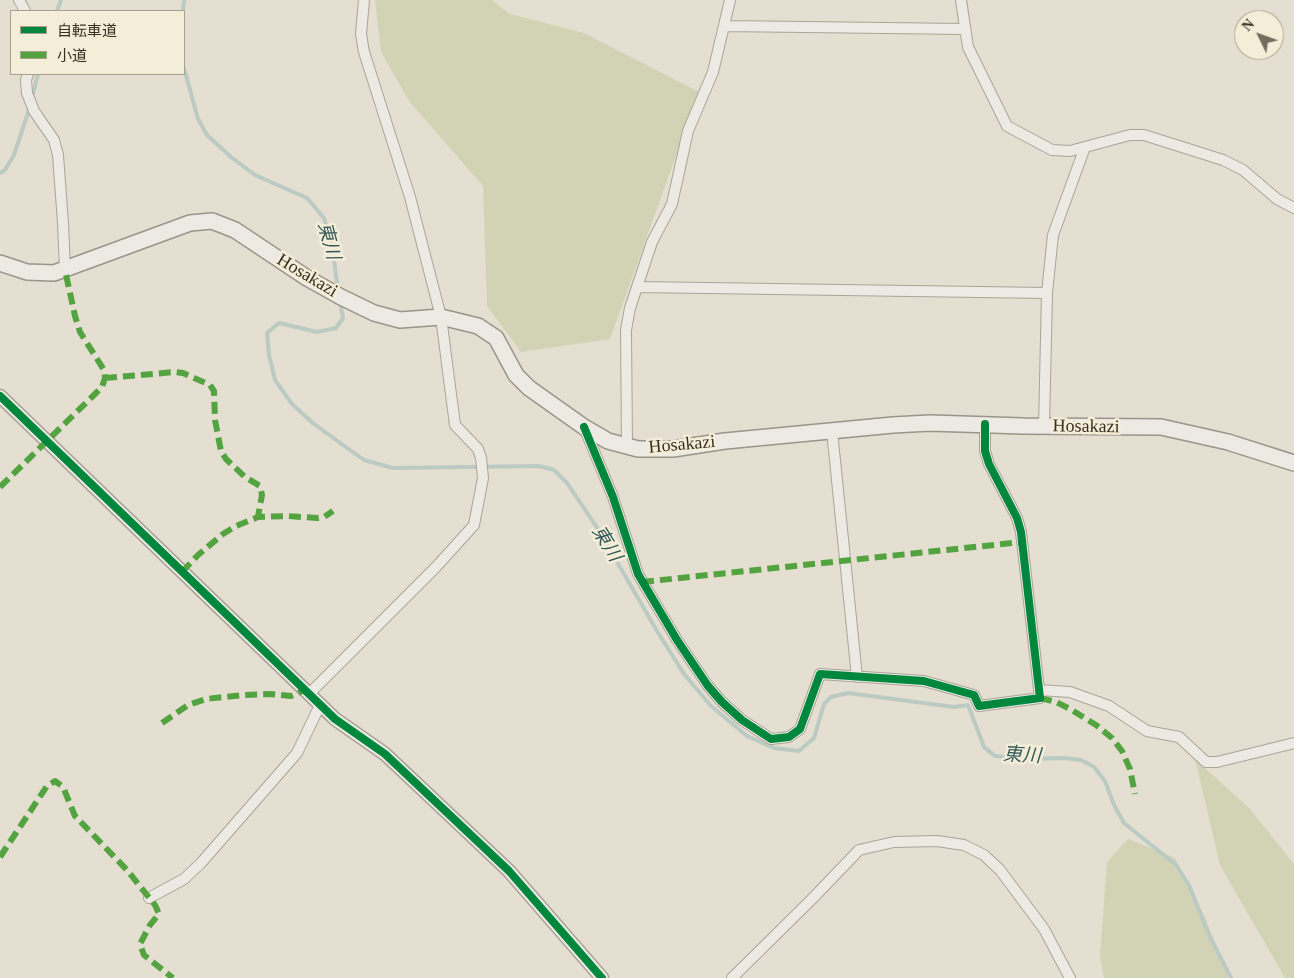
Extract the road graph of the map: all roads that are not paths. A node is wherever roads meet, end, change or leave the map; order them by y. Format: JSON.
{"nodes":[{"id":1,"x":364,"y":0,"type":"edge"},
{"id":2,"x":730,"y":0,"type":"edge"},
{"id":3,"x":961,"y":0,"type":"edge"},
{"id":4,"x":724,"y":26,"type":"junction"},
{"id":5,"x":965,"y":29,"type":"junction"},
{"id":6,"x":28,"y":75,"type":"edge"},
{"id":7,"x":1085,"y":147,"type":"junction"},
{"id":8,"x":1294,"y":208,"type":"edge"},
{"id":9,"x":0,"y":263,"type":"edge"},
{"id":10,"x":65,"y":270,"type":"junction"},
{"id":11,"x":638,"y":286,"type":"junction"},
{"id":12,"x":1047,"y":293,"type":"junction"},
{"id":13,"x":441,"y":317,"type":"junction"},
{"id":14,"x":0,"y":396,"type":"edge"},
{"id":15,"x":985,"y":424,"type":"junction"},
{"id":16,"x":1044,"y":426,"type":"junction"},
{"id":17,"x":584,"y":428,"type":"junction"},
{"id":18,"x":832,"y":431,"type":"junction"},
{"id":19,"x":627,"y":446,"type":"junction"},
{"id":20,"x":1294,"y":463,"type":"edge"},
{"id":21,"x":857,"y":676,"type":"junction"},
{"id":22,"x":1039,"y":690,"type":"junction"},
{"id":23,"x":309,"y":694,"type":"junction"},
{"id":24,"x":320,"y":705,"type":"junction"},
{"id":25,"x":1294,"y":743,"type":"edge"},
{"id":26,"x":149,"y":898,"type":"dead end"},
{"id":27,"x":602,"y":978,"type":"edge"},
{"id":28,"x":732,"y":978,"type":"edge"},
{"id":29,"x":1070,"y":978,"type":"edge"}],
"edges":[{"from":1,"to":13,"type":"street"},
{"from":2,"to":4,"type":"street"},
{"from":3,"to":5,"type":"street"},
{"from":4,"to":5,"type":"street"},
{"from":4,"to":11,"type":"street"},
{"from":5,"to":7,"type":"street"},
{"from":6,"to":10,"type":"street"},
{"from":7,"to":8,"type":"street"},
{"from":7,"to":12,"type":"street"},
{"from":9,"to":10,"type":"main road","name":"Hosakazi"},
{"from":10,"to":13,"type":"main road","name":"Hosakazi"},
{"from":11,"to":12,"type":"street"},
{"from":11,"to":19,"type":"street"},
{"from":12,"to":16,"type":"street"},
{"from":13,"to":17,"type":"main road","name":"Hosakazi"},
{"from":13,"to":23,"type":"street"},
{"from":14,"to":23,"type":"street"},
{"from":15,"to":16,"type":"main road","name":"Hosakazi"},
{"from":15,"to":18,"type":"main road","name":"Hosakazi"},
{"from":15,"to":22,"type":"street"},
{"from":16,"to":20,"type":"main road","name":"Hosakazi"},
{"from":17,"to":19,"type":"main road","name":"Hosakazi"},
{"from":17,"to":21,"type":"street"},
{"from":18,"to":19,"type":"main road","name":"Hosakazi"},
{"from":18,"to":21,"type":"street"},
{"from":21,"to":22,"type":"street"},
{"from":22,"to":25,"type":"street"},
{"from":23,"to":24,"type":"street"},
{"from":24,"to":26,"type":"street"},
{"from":24,"to":27,"type":"street"},
{"from":28,"to":29,"type":"street"}]}
